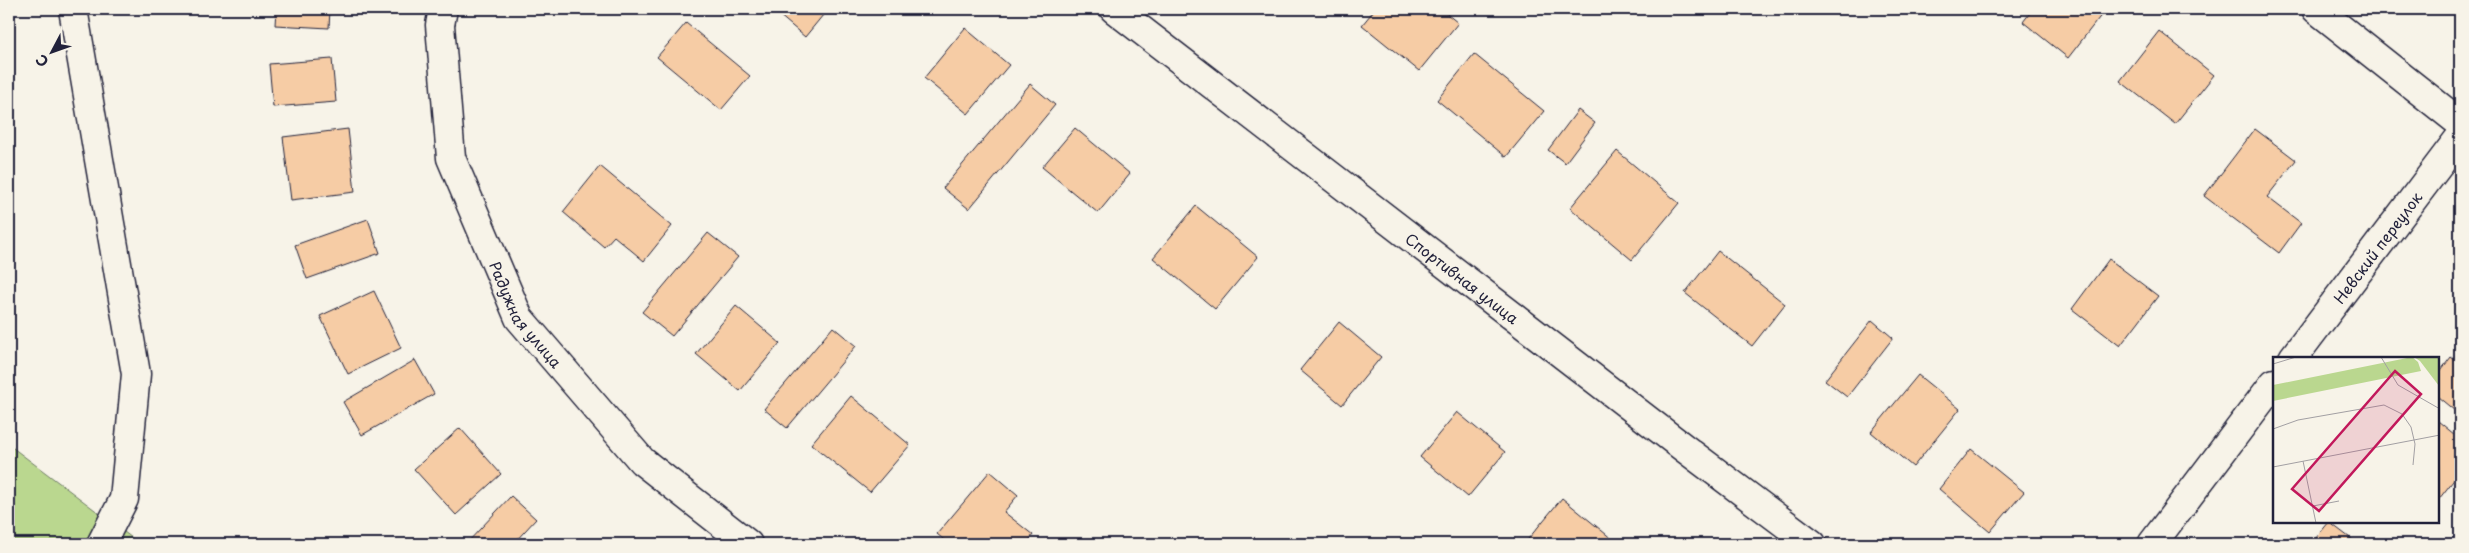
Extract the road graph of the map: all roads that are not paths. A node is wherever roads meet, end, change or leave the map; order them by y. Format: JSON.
{"nodes":[{"id":1,"x":73,"y":9,"type":"edge"},
{"id":2,"x":443,"y":9,"type":"edge"},
{"id":3,"x":1114,"y":9,"type":"edge"},
{"id":4,"x":2316,"y":9,"type":"edge"},
{"id":5,"x":2460,"y":123,"type":"edge"},
{"id":6,"x":2460,"y":137,"type":"edge"},
{"id":7,"x":2294,"y":357,"type":"edge"},
{"id":8,"x":2273,"y":384,"type":"edge"},
{"id":9,"x":101,"y":544,"type":"edge"},
{"id":10,"x":748,"y":544,"type":"edge"},
{"id":11,"x":1812,"y":544,"type":"edge"},
{"id":12,"x":2152,"y":544,"type":"edge"}],
"edges":[{"from":1,"to":9,"type":"street"},
{"from":2,"to":10,"type":"street","name":"Радужная улица"},
{"from":3,"to":11,"type":"street","name":"Спортивная улица"},
{"from":4,"to":5,"type":"street"},
{"from":6,"to":7,"type":"street","name":"Невский переулок"},
{"from":8,"to":12,"type":"street"}]}
